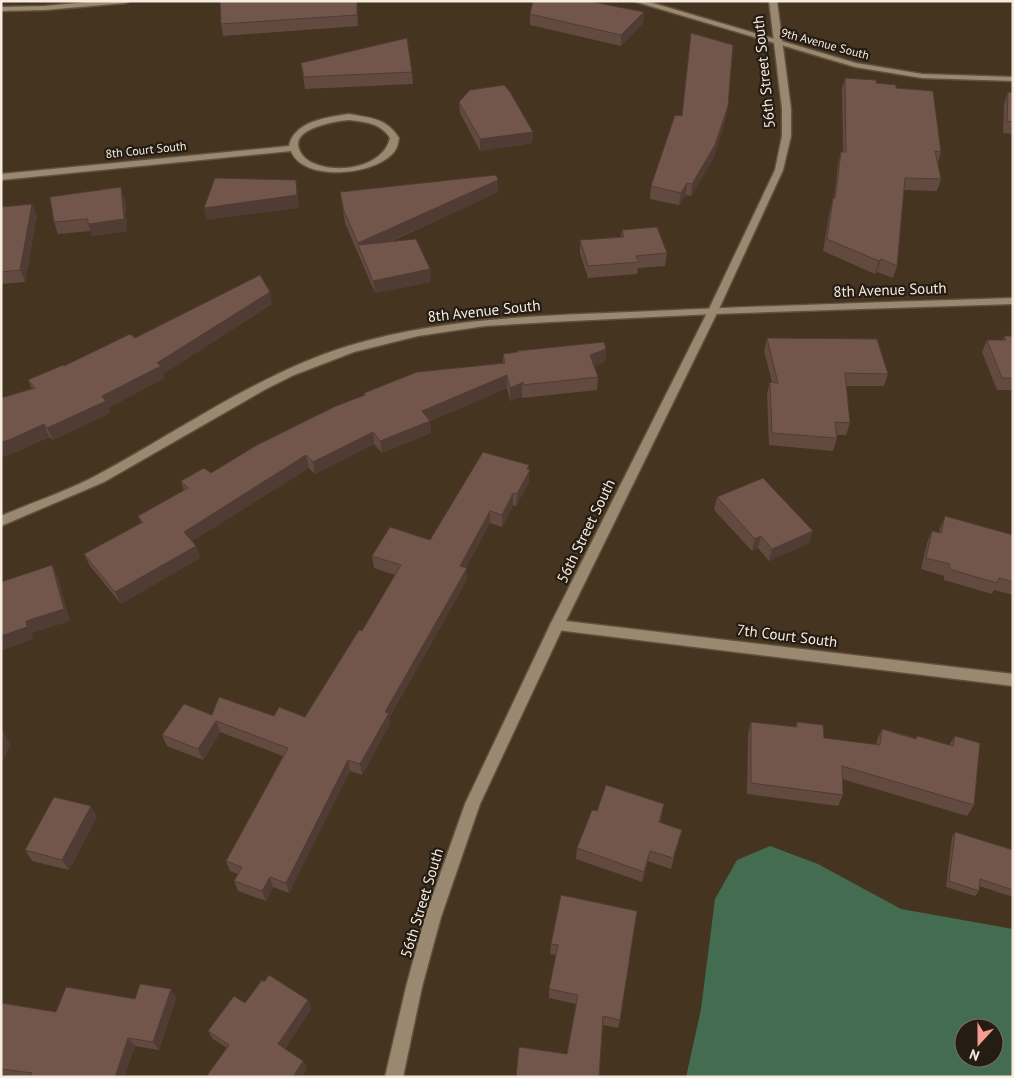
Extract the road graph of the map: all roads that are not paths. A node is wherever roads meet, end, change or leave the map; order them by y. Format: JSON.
{"nodes":[{"id":1,"x":126,"y":1,"type":"edge"},
{"id":2,"x":637,"y":1,"type":"edge"},
{"id":3,"x":773,"y":1,"type":"edge"},
{"id":4,"x":1,"y":9,"type":"edge"},
{"id":5,"x":779,"y":43,"type":"junction"},
{"id":6,"x":1013,"y":79,"type":"edge"},
{"id":7,"x":294,"y":148,"type":"junction"},
{"id":8,"x":1,"y":177,"type":"edge"},
{"id":9,"x":1013,"y":301,"type":"edge"},
{"id":10,"x":713,"y":311,"type":"junction"},
{"id":11,"x":1,"y":521,"type":"edge"},
{"id":12,"x":558,"y":625,"type":"junction"},
{"id":13,"x":1013,"y":680,"type":"edge"},
{"id":14,"x":394,"y":1077,"type":"edge"}],
"edges":[{"from":1,"to":4,"type":"street"},
{"from":2,"to":5,"type":"street","name":"9th Avenue South"},
{"from":3,"to":5,"type":"street","name":"56th Street South"},
{"from":5,"to":6,"type":"street","name":"9th Avenue South"},
{"from":5,"to":10,"type":"street","name":"56th Street South"},
{"from":7,"to":7,"type":"street"},
{"from":7,"to":8,"type":"street","name":"8th Court South"},
{"from":9,"to":10,"type":"street","name":"8th Avenue South"},
{"from":10,"to":11,"type":"street","name":"8th Avenue South"},
{"from":10,"to":12,"type":"street","name":"56th Street South"},
{"from":12,"to":13,"type":"street","name":"7th Court South"},
{"from":12,"to":14,"type":"street","name":"56th Street South"}]}
